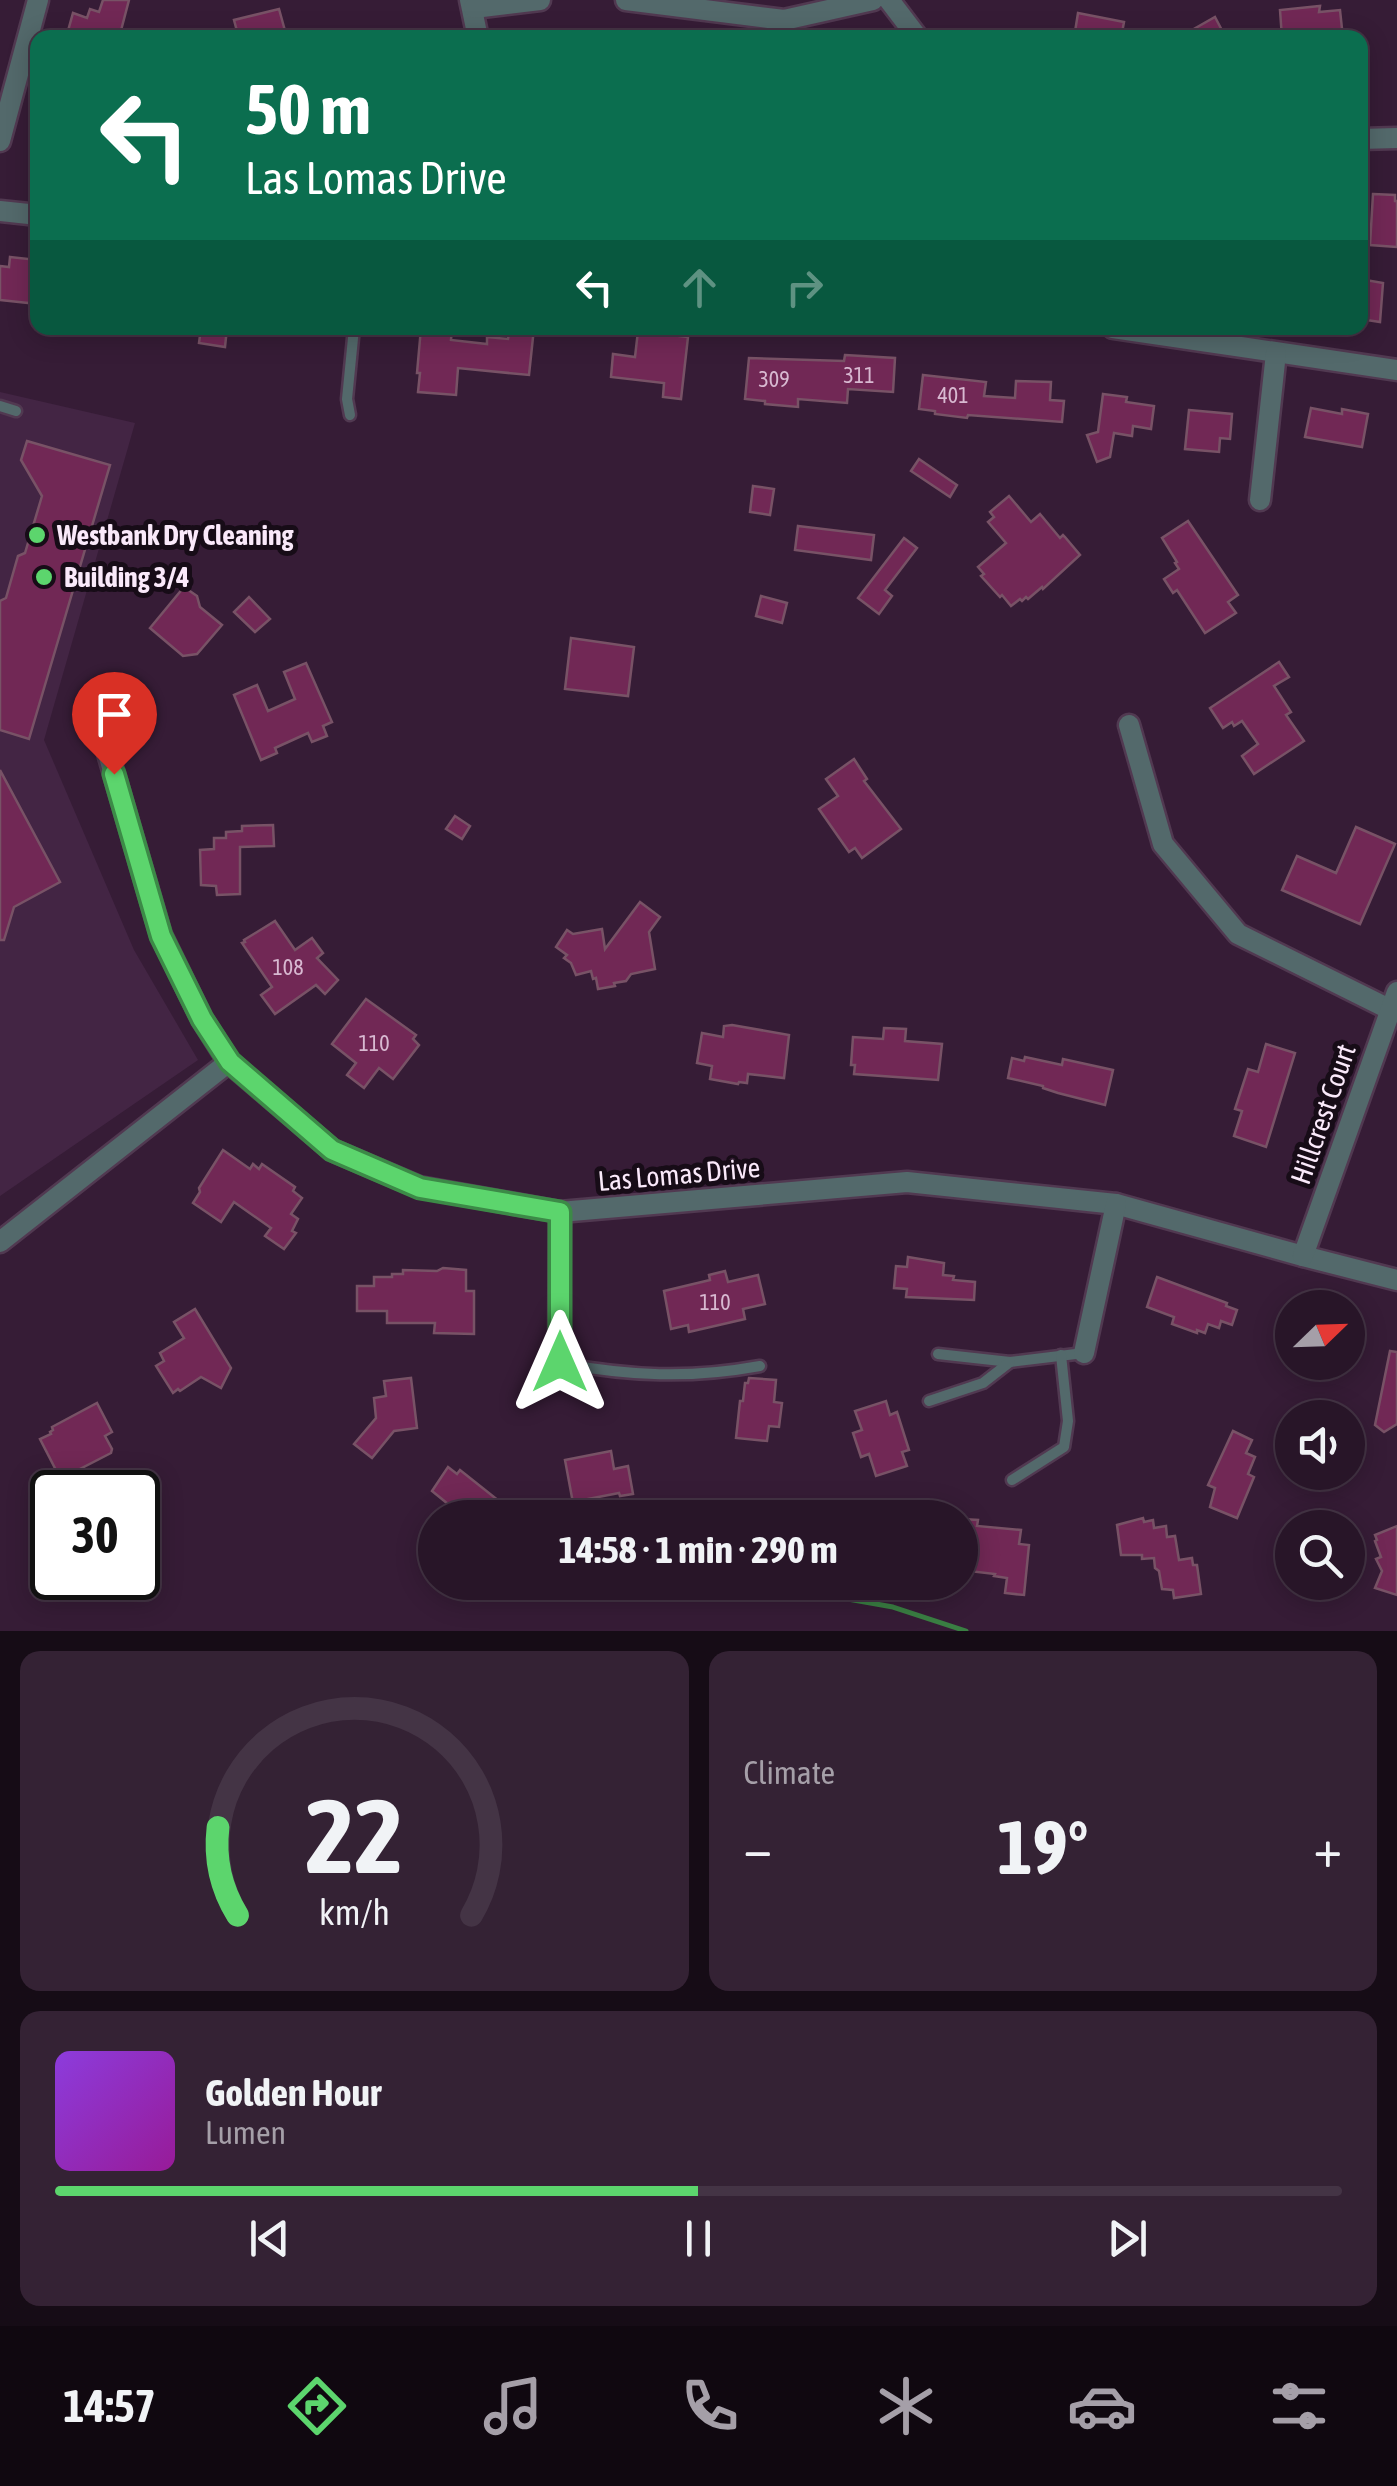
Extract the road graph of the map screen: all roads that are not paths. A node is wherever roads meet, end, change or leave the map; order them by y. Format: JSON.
{"nodes":[{"id":1,"x":38,"y":0,"type":"edge"},
{"id":2,"x":540,"y":0,"type":"edge"},
{"id":3,"x":626,"y":0,"type":"edge"},
{"id":4,"x":873,"y":0,"type":"edge"},
{"id":5,"x":889,"y":0,"type":"edge"},
{"id":6,"x":472,"y":4,"type":"edge"},
{"id":7,"x":477,"y":30,"type":"edge"},
{"id":8,"x":912,"y":30,"type":"edge"},
{"id":9,"x":1397,"y":138,"type":"edge"},
{"id":10,"x":1368,"y":139,"type":"edge"},
{"id":11,"x":0,"y":142,"type":"edge"},
{"id":12,"x":0,"y":211,"type":"edge"},
{"id":13,"x":30,"y":214,"type":"edge"},
{"id":14,"x":353,"y":335,"type":"edge"},
{"id":15,"x":1172,"y":335,"type":"edge"},
{"id":16,"x":1276,"y":353,"type":"junction"},
{"id":17,"x":1397,"y":370,"type":"edge"},
{"id":18,"x":0,"y":406,"type":"edge"},
{"id":19,"x":16,"y":411,"type":"dead end"},
{"id":20,"x":350,"y":415,"type":"dead end"},
{"id":21,"x":1260,"y":500,"type":"dead end"},
{"id":22,"x":92,"y":702,"type":"dead end"},
{"id":23,"x":1129,"y":725,"type":"dead end"},
{"id":24,"x":1393,"y":1000,"type":"edge"},
{"id":25,"x":230,"y":1062,"type":"junction"},
{"id":26,"x":1116,"y":1204,"type":"junction"},
{"id":27,"x":560,"y":1212,"type":"junction"},
{"id":28,"x":0,"y":1242,"type":"edge"},
{"id":29,"x":1302,"y":1256,"type":"junction"},
{"id":30,"x":1397,"y":1280,"type":"edge"},
{"id":31,"x":1084,"y":1352,"type":"joint"},
{"id":32,"x":938,"y":1354,"type":"dead end"},
{"id":33,"x":1061,"y":1355,"type":"junction"},
{"id":34,"x":560,"y":1362,"type":"joint"},
{"id":35,"x":1010,"y":1362,"type":"junction"},
{"id":36,"x":760,"y":1366,"type":"dead end"},
{"id":37,"x":929,"y":1402,"type":"dead end"},
{"id":38,"x":1012,"y":1480,"type":"dead end"}],
"edges":[{"from":1,"to":11,"type":"street"},
{"from":2,"to":6,"type":"street"},
{"from":3,"to":4,"type":"street"},
{"from":5,"to":8,"type":"street"},
{"from":6,"to":7,"type":"street"},
{"from":9,"to":10,"type":"street"},
{"from":12,"to":13,"type":"street"},
{"from":14,"to":20,"type":"lane"},
{"from":15,"to":16,"type":"street"},
{"from":16,"to":17,"type":"street"},
{"from":16,"to":21,"type":"street"},
{"from":18,"to":19,"type":"lane"},
{"from":22,"to":25,"type":"street","name":"Las Lomas Drive"},
{"from":23,"to":24,"type":"street"},
{"from":24,"to":29,"type":"street","name":"Hillcrest Court"},
{"from":25,"to":27,"type":"street","name":"Las Lomas Drive"},
{"from":25,"to":28,"type":"street"},
{"from":26,"to":27,"type":"street","name":"Las Lomas Drive"},
{"from":26,"to":29,"type":"street","name":"Las Lomas Drive"},
{"from":26,"to":31,"type":"street"},
{"from":27,"to":34,"type":"street"},
{"from":29,"to":30,"type":"street","name":"Las Lomas Drive"},
{"from":31,"to":33,"type":"lane"},
{"from":32,"to":35,"type":"lane"},
{"from":33,"to":35,"type":"lane"},
{"from":33,"to":38,"type":"lane"},
{"from":34,"to":36,"type":"lane"},
{"from":35,"to":37,"type":"lane"}]}
